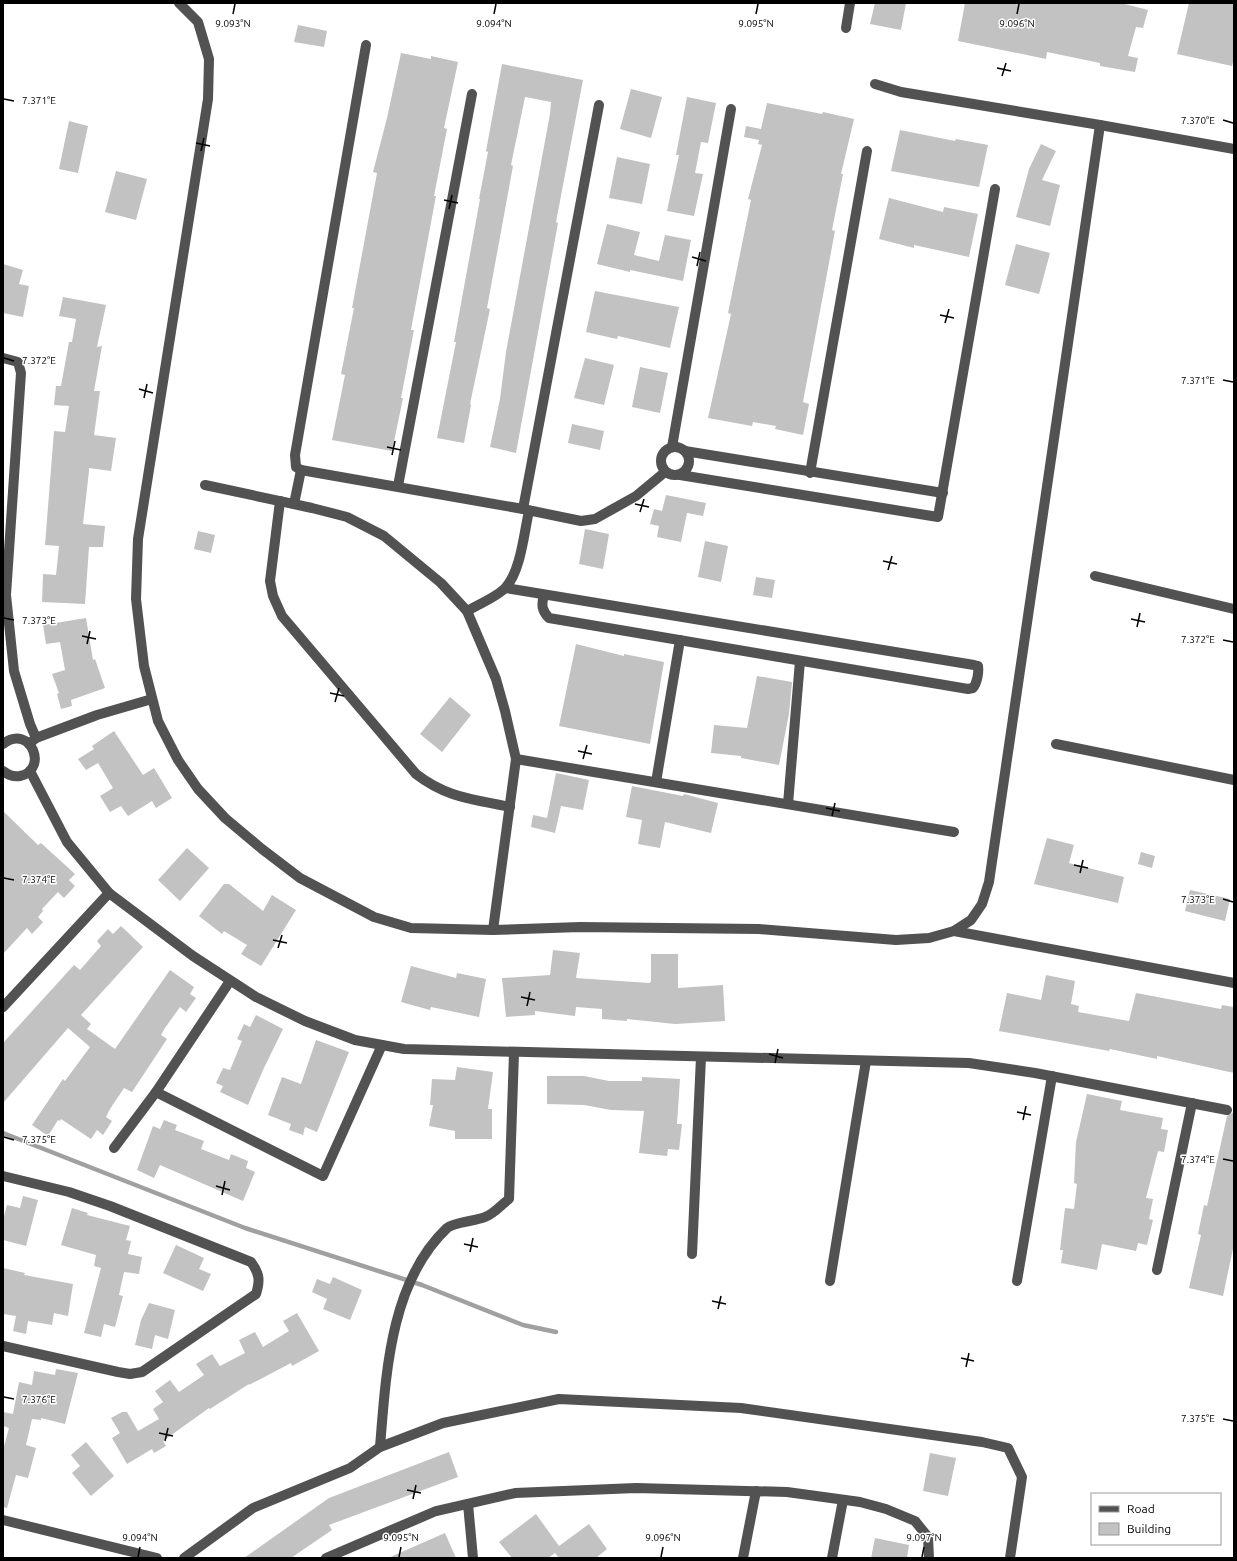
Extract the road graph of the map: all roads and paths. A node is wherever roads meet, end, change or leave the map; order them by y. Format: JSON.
{"nodes":[{"id":1,"x":180,"y":3,"type":"edge"},
{"id":2,"x":850,"y":3,"type":"edge"},
{"id":3,"x":846,"y":28,"type":"dead end"},
{"id":4,"x":366,"y":45,"type":"dead end"},
{"id":5,"x":875,"y":84,"type":"dead end"},
{"id":6,"x":472,"y":94,"type":"dead end"},
{"id":7,"x":599,"y":105,"type":"dead end"},
{"id":8,"x":731,"y":109,"type":"dead end"},
{"id":9,"x":1100,"y":125,"type":"junction"},
{"id":10,"x":1234,"y":149,"type":"edge"},
{"id":11,"x":867,"y":151,"type":"dead end"},
{"id":12,"x":995,"y":189,"type":"dead end"},
{"id":13,"x":3,"y":358,"type":"edge"},
{"id":14,"x":672,"y":448,"type":"junction"},
{"id":15,"x":685,"y":451,"type":"junction"},
{"id":16,"x":301,"y":470,"type":"junction"},
{"id":17,"x":665,"y":472,"type":"junction"},
{"id":18,"x":810,"y":473,"type":"junction"},
{"id":19,"x":680,"y":475,"type":"junction"},
{"id":20,"x":204,"y":485,"type":"dead end"},
{"id":21,"x":398,"y":486,"type":"junction"},
{"id":22,"x":943,"y":493,"type":"junction"},
{"id":23,"x":280,"y":501,"type":"junction"},
{"id":24,"x":294,"y":504,"type":"junction"},
{"id":25,"x":526,"y":510,"type":"junction"},
{"id":26,"x":1094,"y":576,"type":"dead end"},
{"id":27,"x":506,"y":588,"type":"junction"},
{"id":28,"x":4,"y":594,"type":"edge"},
{"id":29,"x":544,"y":595,"type":"junction"},
{"id":30,"x":1234,"y":609,"type":"edge"},
{"id":31,"x":467,"y":611,"type":"junction"},
{"id":32,"x":680,"y":640,"type":"junction"},
{"id":33,"x":800,"y":661,"type":"junction"},
{"id":34,"x":152,"y":699,"type":"junction"},
{"id":35,"x":33,"y":741,"type":"junction"},
{"id":36,"x":3,"y":744,"type":"edge"},
{"id":37,"x":1056,"y":744,"type":"dead end"},
{"id":38,"x":516,"y":759,"type":"junction"},
{"id":39,"x":3,"y":771,"type":"edge"},
{"id":40,"x":30,"y":771,"type":"junction"},
{"id":41,"x":1234,"y":780,"type":"edge"},
{"id":42,"x":656,"y":782,"type":"junction"},
{"id":43,"x":788,"y":804,"type":"junction"},
{"id":44,"x":510,"y":807,"type":"junction"},
{"id":45,"x":954,"y":832,"type":"dead end"},
{"id":46,"x":109,"y":893,"type":"junction"},
{"id":47,"x":493,"y":930,"type":"junction"},
{"id":48,"x":954,"y":931,"type":"junction"},
{"id":49,"x":230,"y":982,"type":"junction"},
{"id":50,"x":1234,"y":983,"type":"edge"},
{"id":51,"x":3,"y":1007,"type":"edge"},
{"id":52,"x":382,"y":1045,"type":"junction"},
{"id":53,"x":514,"y":1053,"type":"junction"},
{"id":54,"x":701,"y":1057,"type":"junction"},
{"id":55,"x":866,"y":1061,"type":"junction"},
{"id":56,"x":1052,"y":1076,"type":"junction"},
{"id":57,"x":156,"y":1092,"type":"junction"},
{"id":58,"x":1192,"y":1103,"type":"junction"},
{"id":59,"x":1227,"y":1110,"type":"dead end"},
{"id":60,"x":114,"y":1148,"type":"dead end"},
{"id":61,"x":3,"y":1176,"type":"edge"},
{"id":62,"x":692,"y":1254,"type":"dead end"},
{"id":63,"x":1157,"y":1270,"type":"dead end"},
{"id":64,"x":830,"y":1281,"type":"dead end"},
{"id":65,"x":1017,"y":1281,"type":"dead end"},
{"id":66,"x":3,"y":1346,"type":"edge"},
{"id":67,"x":380,"y":1447,"type":"junction"},
{"id":68,"x":756,"y":1491,"type":"junction"},
{"id":69,"x":843,"y":1500,"type":"junction"},
{"id":70,"x":468,"y":1504,"type":"junction"},
{"id":71,"x":3,"y":1520,"type":"edge"},
{"id":72,"x":157,"y":1558,"type":"edge"},
{"id":73,"x":184,"y":1558,"type":"edge"},
{"id":74,"x":326,"y":1558,"type":"edge"},
{"id":75,"x":473,"y":1558,"type":"edge"},
{"id":76,"x":743,"y":1558,"type":"edge"},
{"id":77,"x":832,"y":1558,"type":"edge"},
{"id":78,"x":929,"y":1558,"type":"edge"},
{"id":79,"x":1010,"y":1558,"type":"edge"}],
"edges":[{"from":1,"to":34,"type":"street"},
{"from":2,"to":3,"type":"street"},
{"from":4,"to":16,"type":"street"},
{"from":5,"to":9,"type":"street"},
{"from":6,"to":21,"type":"street"},
{"from":7,"to":25,"type":"street"},
{"from":8,"to":14,"type":"street"},
{"from":9,"to":10,"type":"street"},
{"from":9,"to":48,"type":"street"},
{"from":11,"to":18,"type":"street"},
{"from":12,"to":22,"type":"street"},
{"from":13,"to":28,"type":"street"},
{"from":14,"to":15,"type":"street"},
{"from":14,"to":17,"type":"street"},
{"from":15,"to":18,"type":"street"},
{"from":15,"to":19,"type":"street"},
{"from":16,"to":21,"type":"street"},
{"from":16,"to":24,"type":"street"},
{"from":17,"to":19,"type":"street"},
{"from":17,"to":25,"type":"street"},
{"from":18,"to":22,"type":"street"},
{"from":19,"to":22,"type":"street"},
{"from":20,"to":23,"type":"street"},
{"from":21,"to":25,"type":"street"},
{"from":23,"to":24,"type":"street"},
{"from":23,"to":44,"type":"street"},
{"from":24,"to":31,"type":"street"},
{"from":25,"to":27,"type":"street"},
{"from":26,"to":30,"type":"street"},
{"from":27,"to":29,"type":"street"},
{"from":27,"to":31,"type":"street"},
{"from":28,"to":35,"type":"street"},
{"from":29,"to":32,"type":"street"},
{"from":29,"to":33,"type":"street"},
{"from":31,"to":38,"type":"street"},
{"from":32,"to":33,"type":"street"},
{"from":32,"to":42,"type":"street"},
{"from":33,"to":43,"type":"street"},
{"from":34,"to":35,"type":"street"},
{"from":34,"to":47,"type":"street"},
{"from":35,"to":36,"type":"street"},
{"from":35,"to":40,"type":"street"},
{"from":37,"to":41,"type":"street"},
{"from":38,"to":42,"type":"street"},
{"from":38,"to":44,"type":"street"},
{"from":39,"to":40,"type":"street"},
{"from":40,"to":46,"type":"street"},
{"from":42,"to":43,"type":"street"},
{"from":43,"to":45,"type":"street"},
{"from":44,"to":47,"type":"street"},
{"from":46,"to":49,"type":"street"},
{"from":46,"to":51,"type":"street"},
{"from":47,"to":48,"type":"street"},
{"from":48,"to":50,"type":"street"},
{"from":49,"to":52,"type":"street"},
{"from":49,"to":57,"type":"street"},
{"from":52,"to":53,"type":"street"},
{"from":52,"to":57,"type":"street"},
{"from":53,"to":54,"type":"street"},
{"from":53,"to":67,"type":"street"},
{"from":54,"to":55,"type":"street"},
{"from":54,"to":62,"type":"street"},
{"from":55,"to":56,"type":"street"},
{"from":55,"to":64,"type":"street"},
{"from":56,"to":58,"type":"street"},
{"from":56,"to":65,"type":"street"},
{"from":57,"to":60,"type":"street"},
{"from":58,"to":59,"type":"street"},
{"from":58,"to":63,"type":"street"},
{"from":61,"to":66,"type":"street"},
{"from":67,"to":73,"type":"street"},
{"from":67,"to":79,"type":"street"},
{"from":68,"to":69,"type":"street"},
{"from":68,"to":70,"type":"street"},
{"from":68,"to":76,"type":"street"},
{"from":69,"to":77,"type":"street"},
{"from":69,"to":78,"type":"street"},
{"from":70,"to":74,"type":"street"},
{"from":70,"to":75,"type":"street"},
{"from":71,"to":72,"type":"street"}]}
